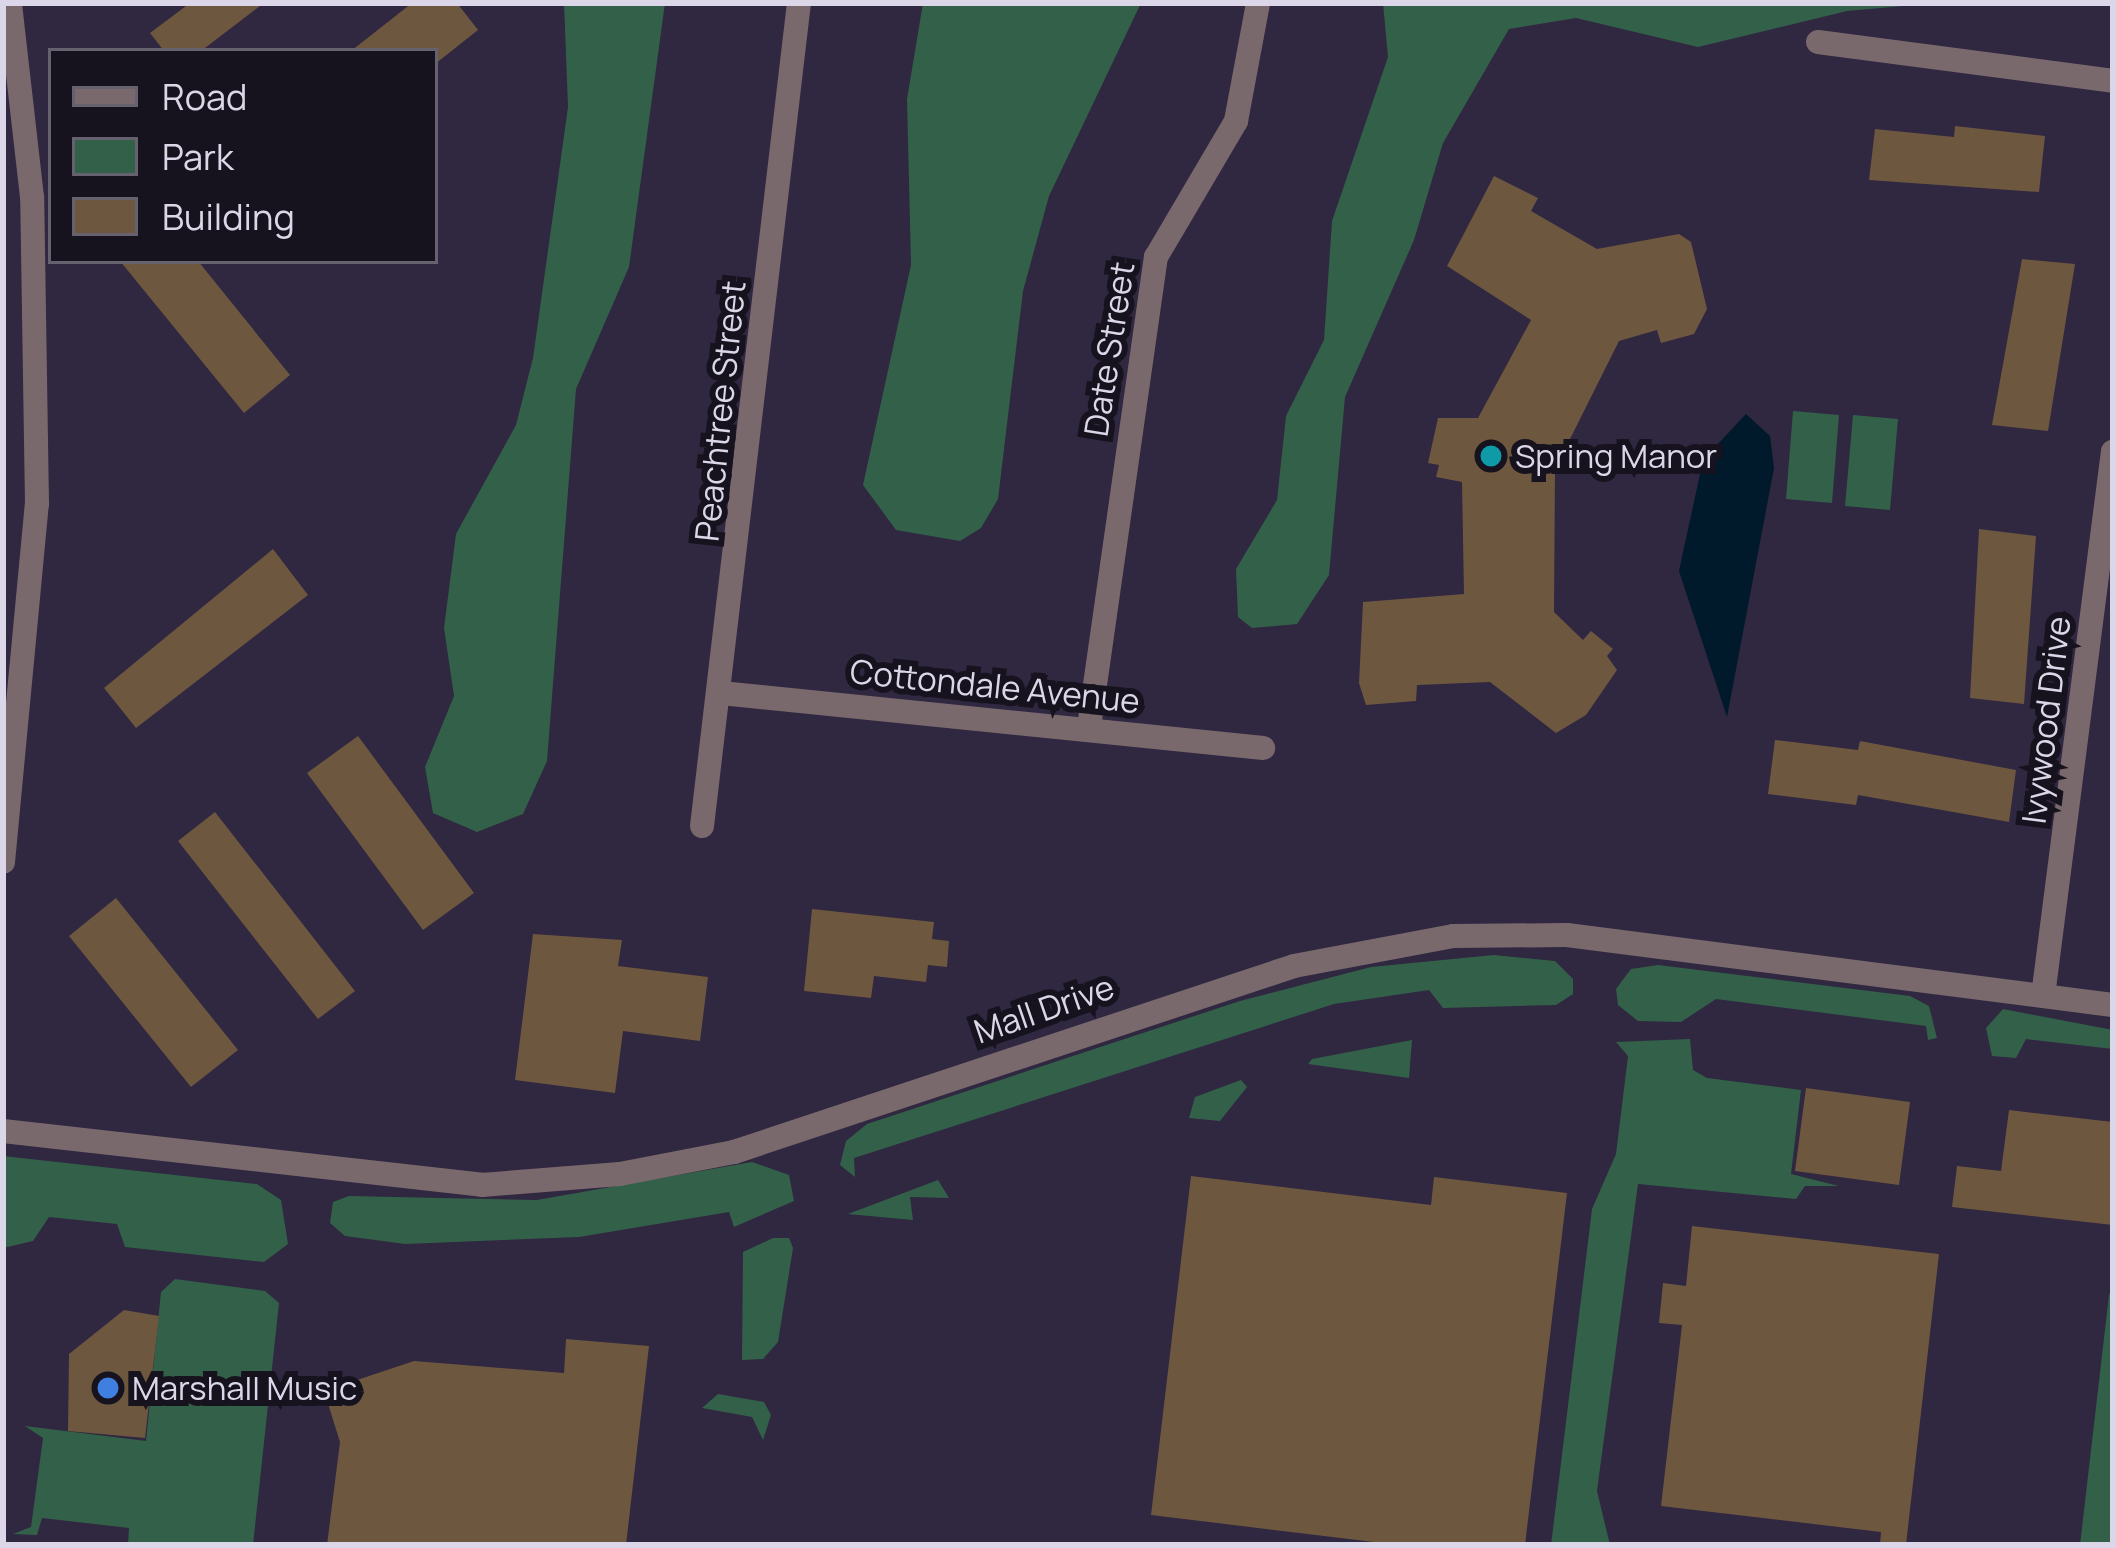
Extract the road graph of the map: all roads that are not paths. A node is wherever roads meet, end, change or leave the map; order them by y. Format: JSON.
{"nodes":[{"id":1,"x":10,"y":3,"type":"edge"},
{"id":2,"x":799,"y":3,"type":"edge"},
{"id":3,"x":1258,"y":3,"type":"edge"},
{"id":4,"x":1818,"y":42,"type":"dead end"},
{"id":5,"x":2113,"y":81,"type":"edge"},
{"id":6,"x":2113,"y":451,"type":"edge"},
{"id":7,"x":2100,"y":651,"type":"edge"},
{"id":8,"x":722,"y":693,"type":"junction"},
{"id":9,"x":1089,"y":727,"type":"junction"},
{"id":10,"x":1262,"y":748,"type":"dead end"},
{"id":11,"x":702,"y":826,"type":"dead end"},
{"id":12,"x":3,"y":862,"type":"edge"},
{"id":13,"x":2043,"y":996,"type":"junction"},
{"id":14,"x":2113,"y":1005,"type":"edge"},
{"id":15,"x":3,"y":1132,"type":"edge"}],
"edges":[{"from":1,"to":12,"type":"street"},
{"from":2,"to":8,"type":"street","name":"Peachtree Street"},
{"from":3,"to":9,"type":"street","name":"Date Street"},
{"from":4,"to":5,"type":"street"},
{"from":6,"to":7,"type":"street","name":"Ivywood Drive"},
{"from":7,"to":13,"type":"street","name":"Ivywood Drive"},
{"from":8,"to":9,"type":"street","name":"Cottondale Avenue"},
{"from":8,"to":11,"type":"street","name":"Peachtree Street"},
{"from":9,"to":10,"type":"street","name":"Cottondale Avenue"},
{"from":13,"to":14,"type":"street","name":"Mall Drive"},
{"from":13,"to":15,"type":"street","name":"Mall Drive"}]}
